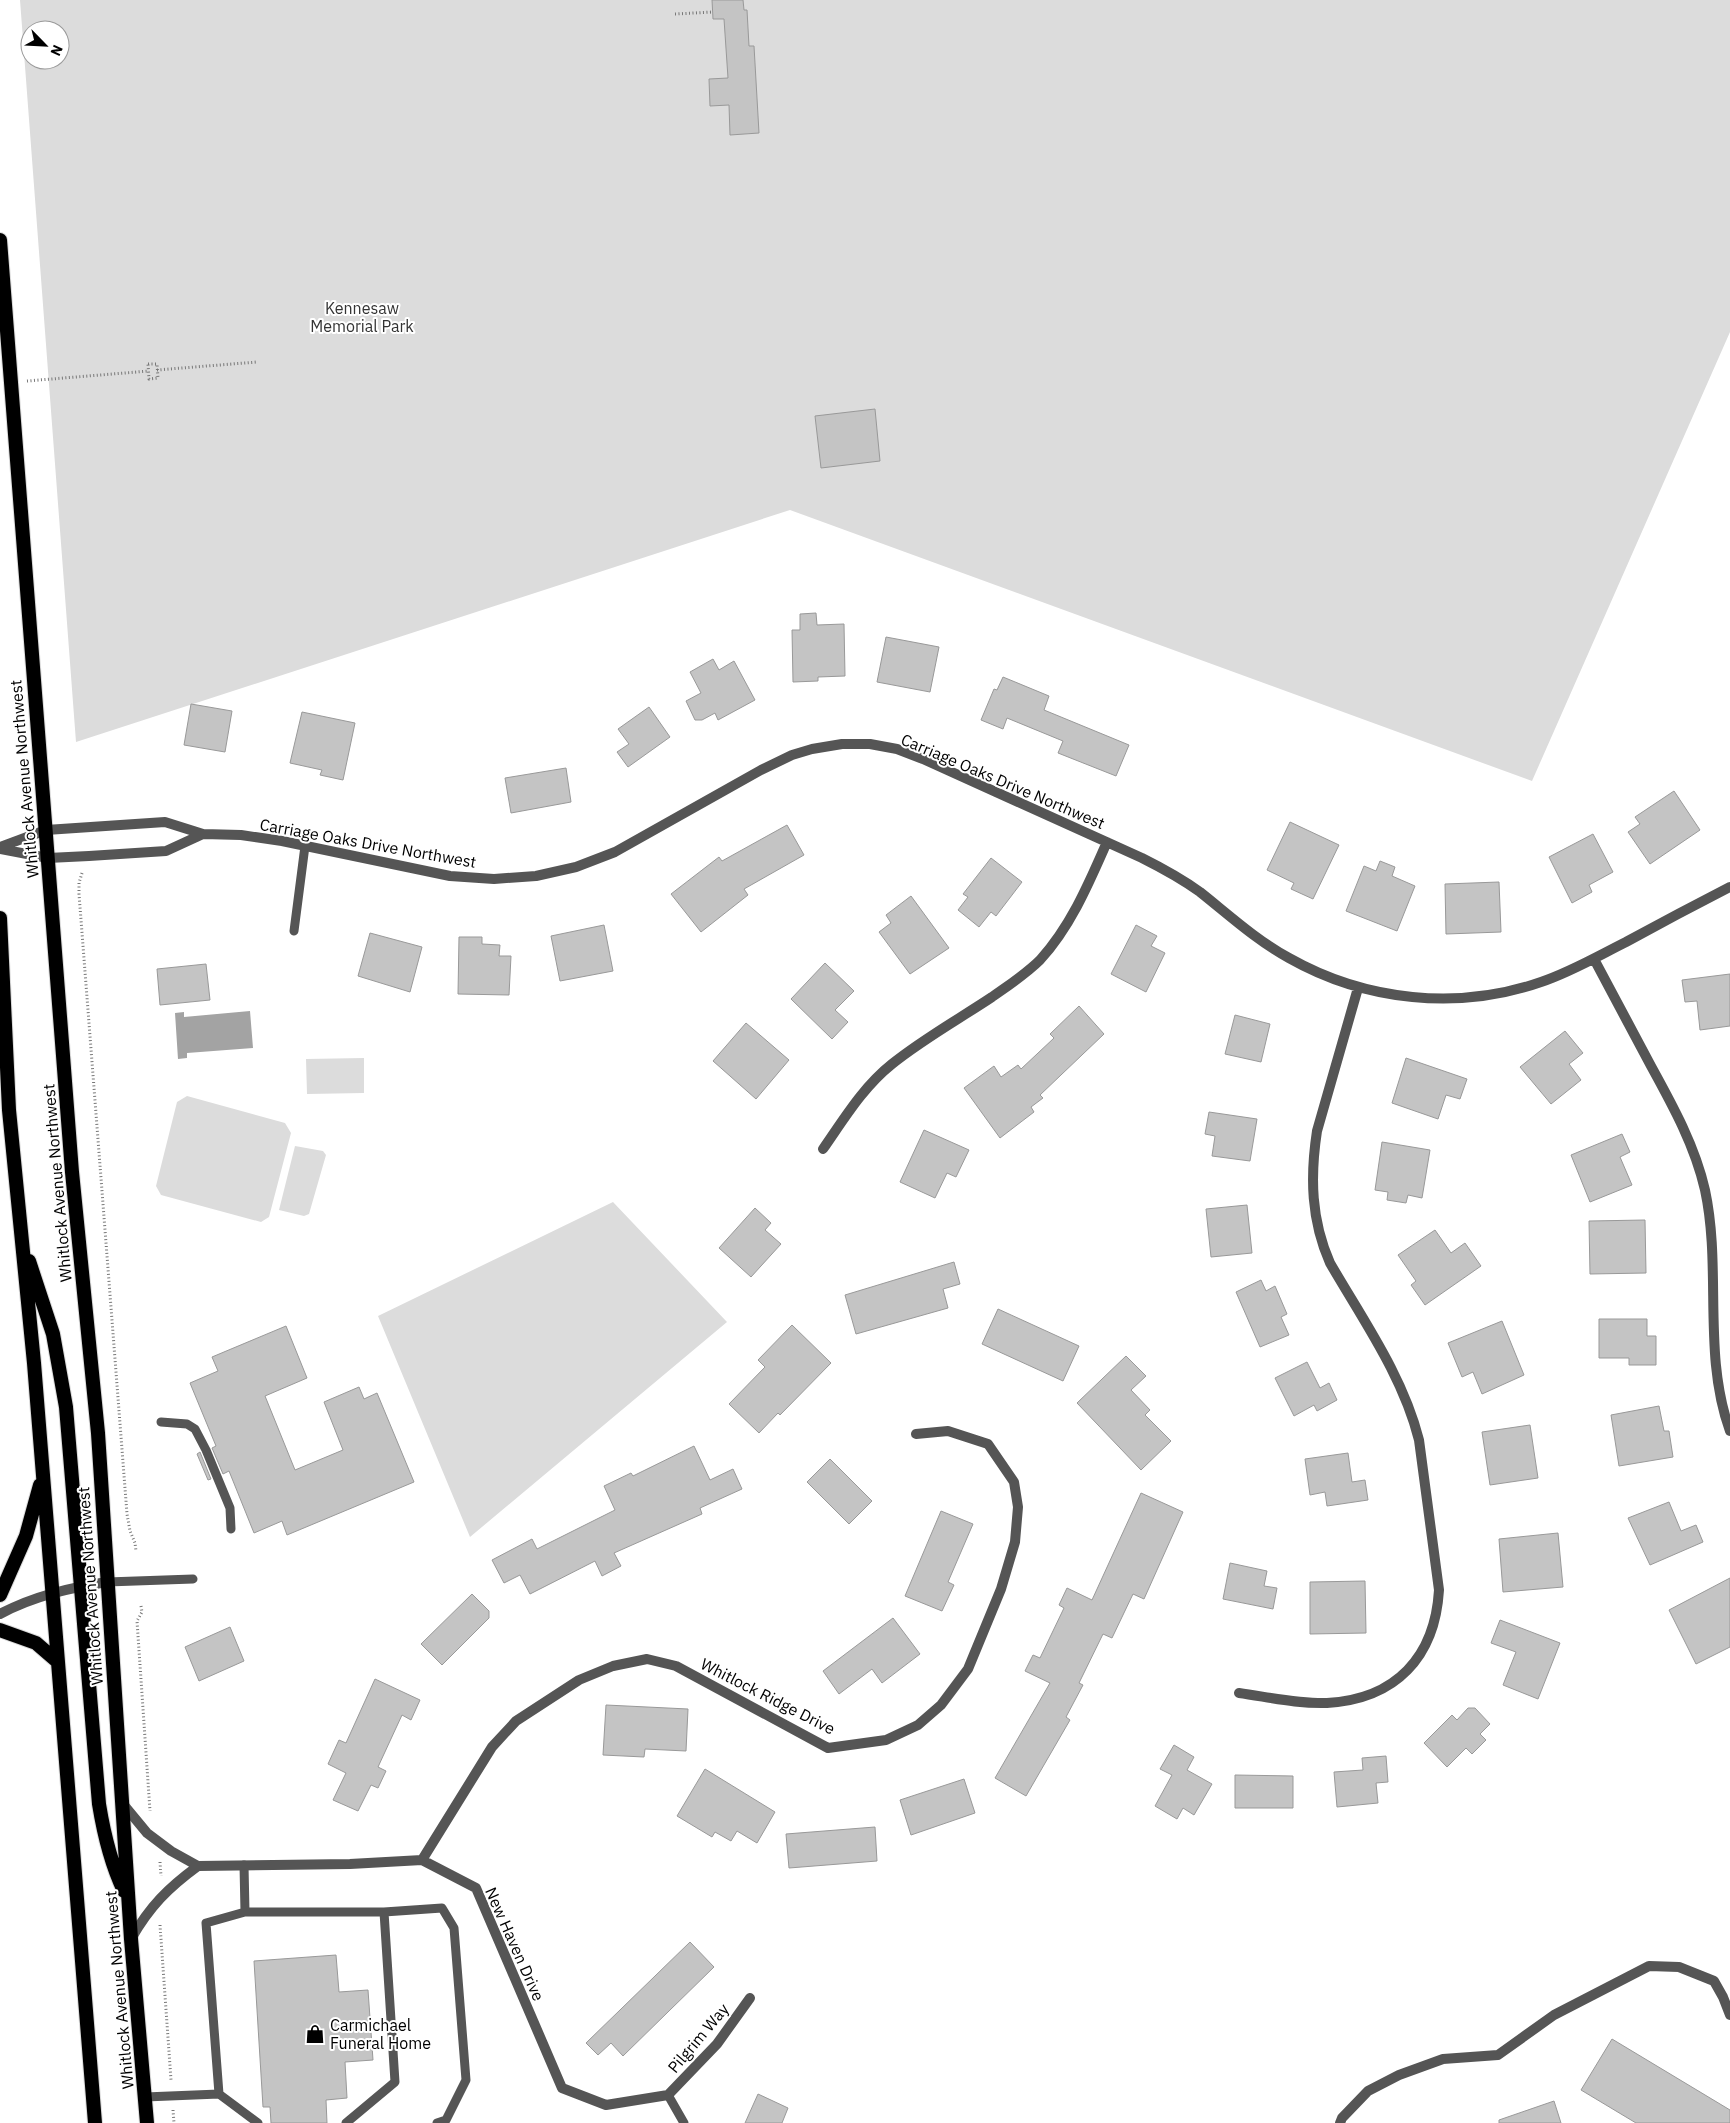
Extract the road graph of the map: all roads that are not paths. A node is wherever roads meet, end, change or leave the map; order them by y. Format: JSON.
{"nodes":[{"id":1,"x":0,"y":240,"type":"edge"},
{"id":2,"x":46,"y":830,"type":"junction"},
{"id":3,"x":203,"y":834,"type":"junction"},
{"id":4,"x":1107,"y":842,"type":"junction"},
{"id":5,"x":305,"y":846,"type":"junction"},
{"id":6,"x":0,"y":848,"type":"edge"},
{"id":7,"x":48,"y":858,"type":"junction"},
{"id":8,"x":1730,"y":887,"type":"edge"},
{"id":9,"x":0,"y":918,"type":"edge"},
{"id":10,"x":0,"y":929,"type":"edge"},
{"id":11,"x":294,"y":931,"type":"dead end"},
{"id":12,"x":1594,"y":959,"type":"junction"},
{"id":13,"x":1358,"y":988,"type":"junction"},
{"id":14,"x":823,"y":1149,"type":"dead end"},
{"id":15,"x":23,"y":1246,"type":"junction"},
{"id":16,"x":161,"y":1422,"type":"dead end"},
{"id":17,"x":1730,"y":1431,"type":"edge"},
{"id":18,"x":916,"y":1434,"type":"dead end"},
{"id":19,"x":43,"y":1472,"type":"junction"},
{"id":20,"x":232,"y":1529,"type":"dead end"},
{"id":21,"x":193,"y":1579,"type":"dead end"},
{"id":22,"x":107,"y":1582,"type":"junction"},
{"id":23,"x":81,"y":1586,"type":"junction"},
{"id":24,"x":53,"y":1592,"type":"junction"},
{"id":25,"x":0,"y":1595,"type":"edge"},
{"id":26,"x":0,"y":1614,"type":"edge"},
{"id":27,"x":0,"y":1630,"type":"edge"},
{"id":28,"x":58,"y":1662,"type":"junction"},
{"id":29,"x":1239,"y":1693,"type":"dead end"},
{"id":30,"x":122,"y":1804,"type":"junction"},
{"id":31,"x":422,"y":1860,"type":"junction"},
{"id":32,"x":244,"y":1865,"type":"junction"},
{"id":33,"x":198,"y":1866,"type":"junction"},
{"id":34,"x":129,"y":1900,"type":"junction"},
{"id":35,"x":245,"y":1912,"type":"junction"},
{"id":36,"x":384,"y":1912,"type":"junction"},
{"id":37,"x":131,"y":1939,"type":"junction"},
{"id":38,"x":750,"y":1998,"type":"dead end"},
{"id":39,"x":1730,"y":2015,"type":"edge"},
{"id":40,"x":219,"y":2094,"type":"junction"},
{"id":41,"x":668,"y":2095,"type":"junction"},
{"id":42,"x":145,"y":2098,"type":"junction"},
{"id":43,"x":95,"y":2123,"type":"edge"},
{"id":44,"x":147,"y":2123,"type":"edge"},
{"id":45,"x":258,"y":2123,"type":"edge"},
{"id":46,"x":346,"y":2123,"type":"edge"},
{"id":47,"x":438,"y":2123,"type":"edge"},
{"id":48,"x":684,"y":2123,"type":"edge"},
{"id":49,"x":1340,"y":2123,"type":"edge"}],
"edges":[{"from":1,"to":2,"type":"highway","name":"Whitlock Avenue Northwest"},
{"from":2,"to":3,"type":"street"},
{"from":2,"to":6,"type":"street"},
{"from":2,"to":7,"type":"highway","name":"Whitlock Avenue Northwest"},
{"from":3,"to":5,"type":"street","name":"Carriage Oaks Drive Northwest"},
{"from":3,"to":7,"type":"street"},
{"from":4,"to":5,"type":"street","name":"Carriage Oaks Drive Northwest"},
{"from":4,"to":13,"type":"street","name":"Carriage Oaks Drive Northwest"},
{"from":4,"to":14,"type":"street"},
{"from":5,"to":11,"type":"lane"},
{"from":6,"to":7,"type":"street"},
{"from":7,"to":22,"type":"highway","name":"Whitlock Avenue Northwest"},
{"from":8,"to":12,"type":"street","name":"Carriage Oaks Drive Northwest"},
{"from":9,"to":10,"type":"highway","name":"Whitlock Avenue Northwest"},
{"from":10,"to":15,"type":"highway","name":"Whitlock Avenue Northwest"},
{"from":12,"to":13,"type":"street","name":"Carriage Oaks Drive Northwest"},
{"from":12,"to":17,"type":"street"},
{"from":13,"to":29,"type":"street"},
{"from":15,"to":19,"type":"highway","name":"Whitlock Avenue Northwest"},
{"from":15,"to":23,"type":"highway"},
{"from":16,"to":20,"type":"lane"},
{"from":18,"to":31,"type":"street","name":"Whitlock Ridge Drive"},
{"from":19,"to":24,"type":"highway","name":"Whitlock Avenue Northwest"},
{"from":19,"to":25,"type":"highway"},
{"from":21,"to":22,"type":"lane"},
{"from":22,"to":23,"type":"street"},
{"from":22,"to":30,"type":"highway","name":"Whitlock Avenue Northwest"},
{"from":23,"to":24,"type":"street"},
{"from":23,"to":34,"type":"highway"},
{"from":24,"to":26,"type":"street"},
{"from":24,"to":28,"type":"highway","name":"Whitlock Avenue Northwest"},
{"from":27,"to":28,"type":"highway"},
{"from":28,"to":43,"type":"highway","name":"Whitlock Avenue Northwest"},
{"from":30,"to":33,"type":"street"},
{"from":30,"to":34,"type":"highway","name":"Whitlock Avenue Northwest"},
{"from":31,"to":32,"type":"street","name":"New Haven Drive"},
{"from":31,"to":41,"type":"street","name":"New Haven Drive"},
{"from":32,"to":33,"type":"street","name":"New Haven Drive"},
{"from":32,"to":35,"type":"lane"},
{"from":33,"to":37,"type":"street"},
{"from":34,"to":37,"type":"highway","name":"Whitlock Avenue Northwest"},
{"from":35,"to":36,"type":"lane"},
{"from":35,"to":40,"type":"lane"},
{"from":36,"to":46,"type":"lane"},
{"from":36,"to":47,"type":"lane"},
{"from":37,"to":42,"type":"highway","name":"Whitlock Avenue Northwest"},
{"from":38,"to":41,"type":"street","name":"Pilgrim Way"},
{"from":39,"to":49,"type":"street"},
{"from":40,"to":42,"type":"lane"},
{"from":40,"to":45,"type":"lane"},
{"from":41,"to":48,"type":"lane"},
{"from":42,"to":44,"type":"highway","name":"Whitlock Avenue Northwest"}]}
